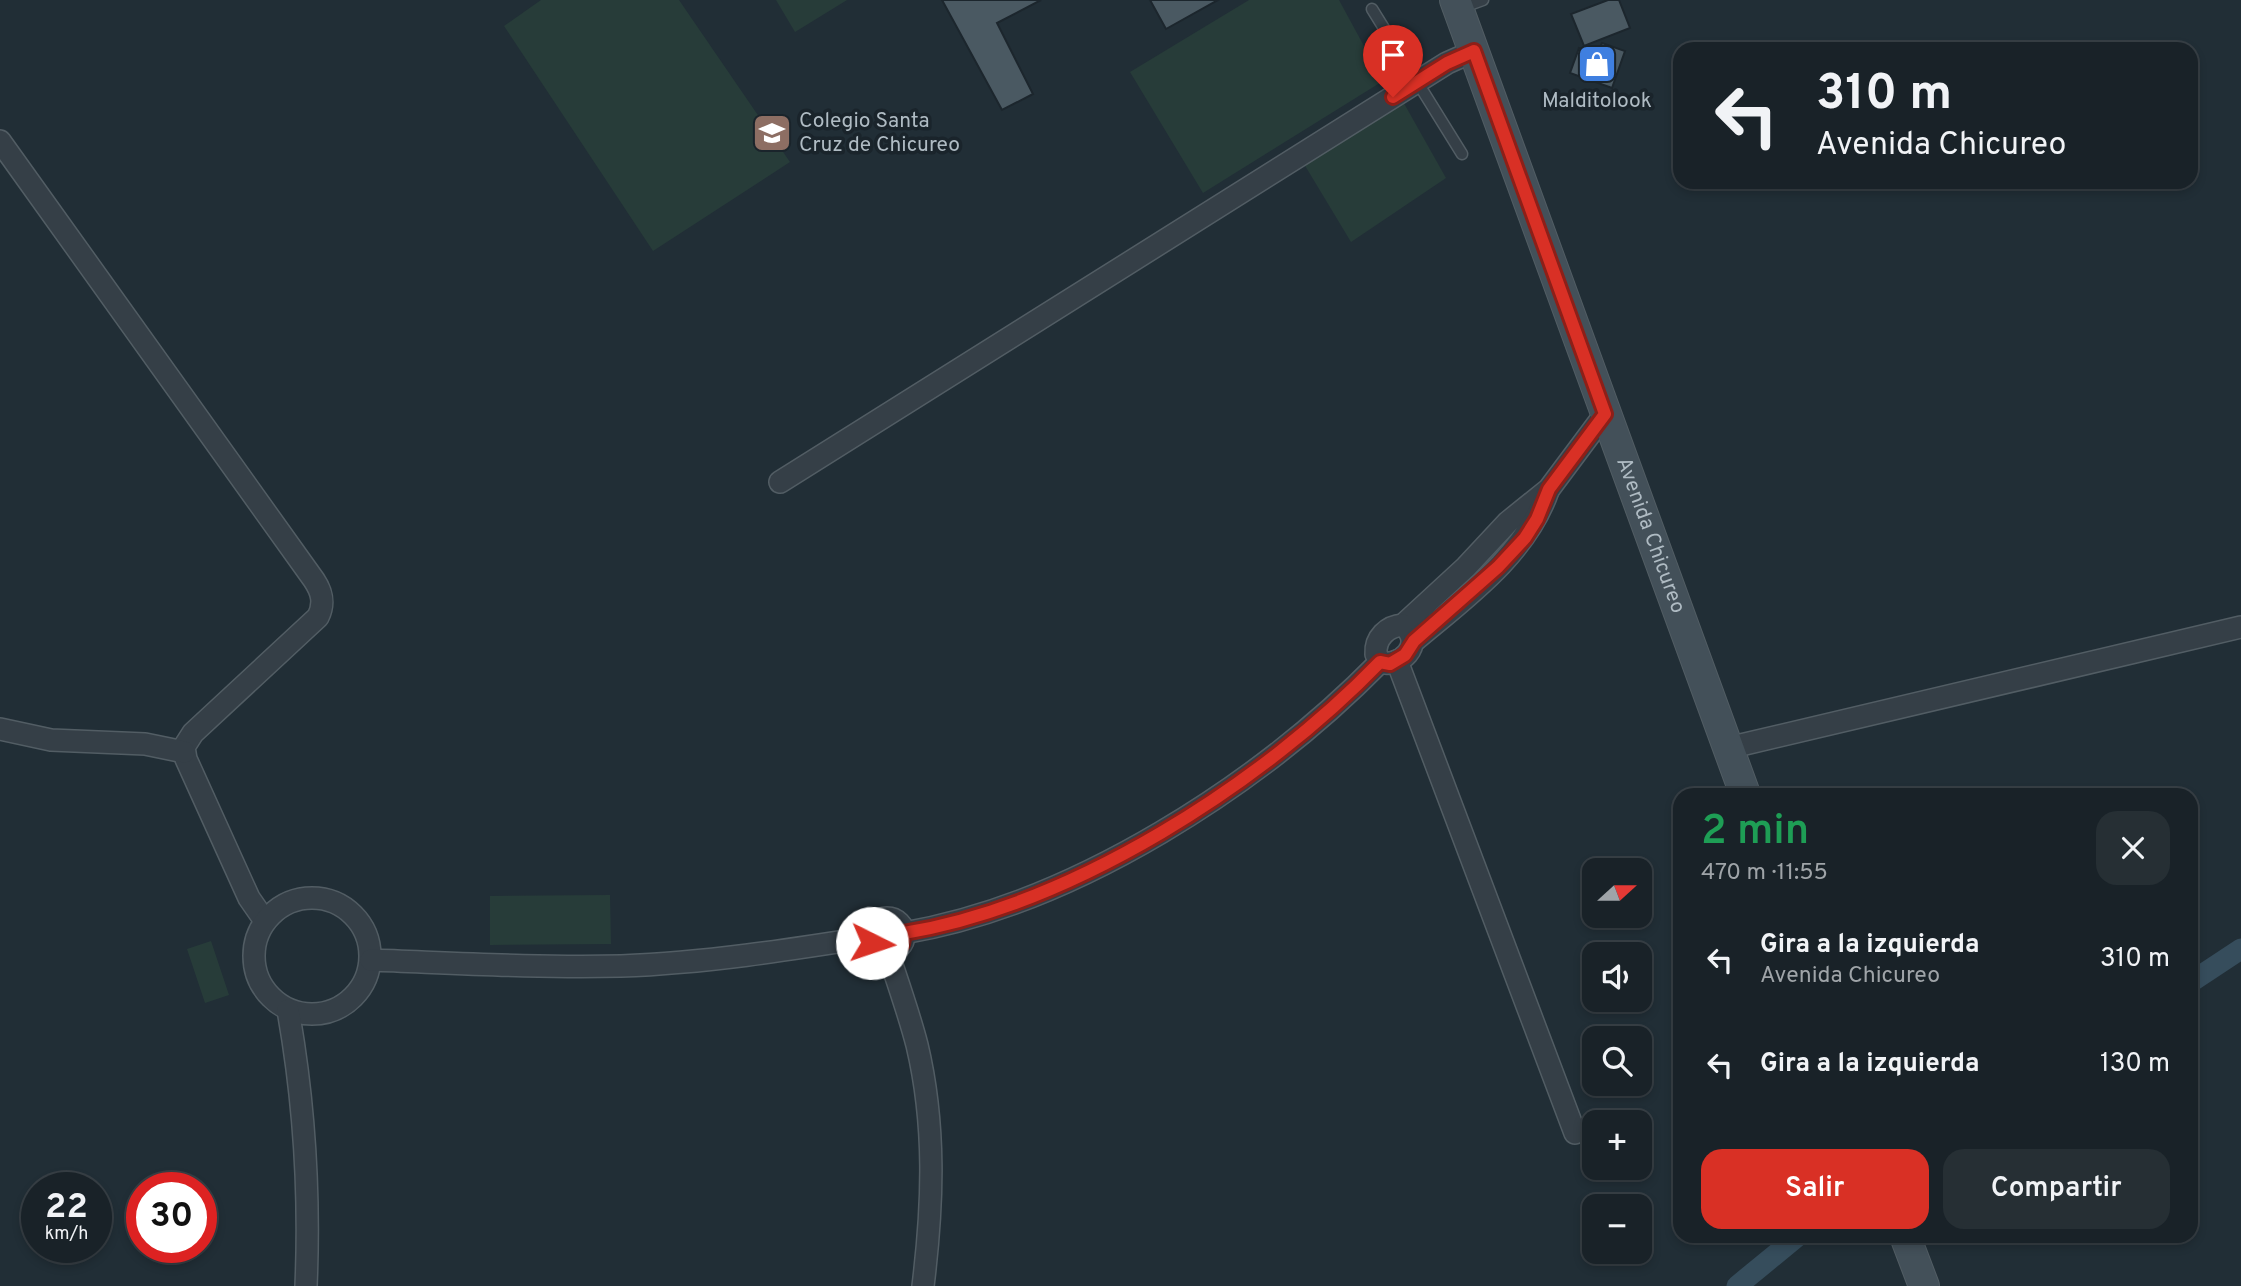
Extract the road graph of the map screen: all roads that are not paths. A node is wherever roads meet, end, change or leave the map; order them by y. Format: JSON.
{"nodes":[{"id":1,"x":1466,"y":3,"type":"edge"},
{"id":2,"x":1372,"y":9,"type":"dead end"},
{"id":3,"x":1474,"y":51,"type":"junction"},
{"id":4,"x":1417,"y":82,"type":"junction"},
{"id":5,"x":0,"y":141,"type":"edge"},
{"id":6,"x":1462,"y":154,"type":"dead end"},
{"id":7,"x":1605,"y":414,"type":"junction"},
{"id":8,"x":780,"y":482,"type":"dead end"},
{"id":9,"x":2241,"y":627,"type":"edge"},
{"id":10,"x":1408,"y":633,"type":"junction"},
{"id":11,"x":1389,"y":662,"type":"junction"},
{"id":12,"x":0,"y":729,"type":"edge"},
{"id":13,"x":1728,"y":748,"type":"junction"},
{"id":14,"x":184,"y":752,"type":"junction"},
{"id":15,"x":1743,"y":788,"type":"edge"},
{"id":16,"x":265,"y":921,"type":"junction"},
{"id":17,"x":904,"y":933,"type":"junction"},
{"id":18,"x":870,"y":937,"type":"junction"},
{"id":19,"x":888,"y":953,"type":"junction"},
{"id":20,"x":371,"y":960,"type":"junction"},
{"id":21,"x":288,"y":1010,"type":"junction"},
{"id":22,"x":1575,"y":1133,"type":"dead end"},
{"id":23,"x":1908,"y":1243,"type":"edge"},
{"id":24,"x":306,"y":1286,"type":"edge"},
{"id":25,"x":923,"y":1286,"type":"edge"},
{"id":26,"x":1924,"y":1286,"type":"edge"}],
"edges":[{"from":1,"to":3,"type":"main road","name":"Avenida Chicureo"},
{"from":2,"to":4,"type":"lane"},
{"from":3,"to":4,"type":"street"},
{"from":3,"to":7,"type":"main road","name":"Avenida Chicureo"},
{"from":4,"to":6,"type":"lane"},
{"from":4,"to":8,"type":"street"},
{"from":5,"to":14,"type":"street"},
{"from":7,"to":10,"type":"street"},
{"from":7,"to":13,"type":"main road","name":"Avenida Chicureo"},
{"from":9,"to":13,"type":"street"},
{"from":10,"to":11,"type":"street"},
{"from":10,"to":11,"type":"street"},
{"from":11,"to":17,"type":"street"},
{"from":11,"to":22,"type":"street"},
{"from":12,"to":14,"type":"street"},
{"from":13,"to":15,"type":"main road","name":"Avenida Chicureo"},
{"from":14,"to":16,"type":"street"},
{"from":16,"to":20,"type":"street"},
{"from":16,"to":21,"type":"street"},
{"from":17,"to":18,"type":"street"},
{"from":17,"to":19,"type":"street"},
{"from":18,"to":19,"type":"street"},
{"from":18,"to":20,"type":"street"},
{"from":19,"to":25,"type":"street"},
{"from":20,"to":21,"type":"street"},
{"from":21,"to":24,"type":"street"},
{"from":23,"to":26,"type":"main road"}]}
